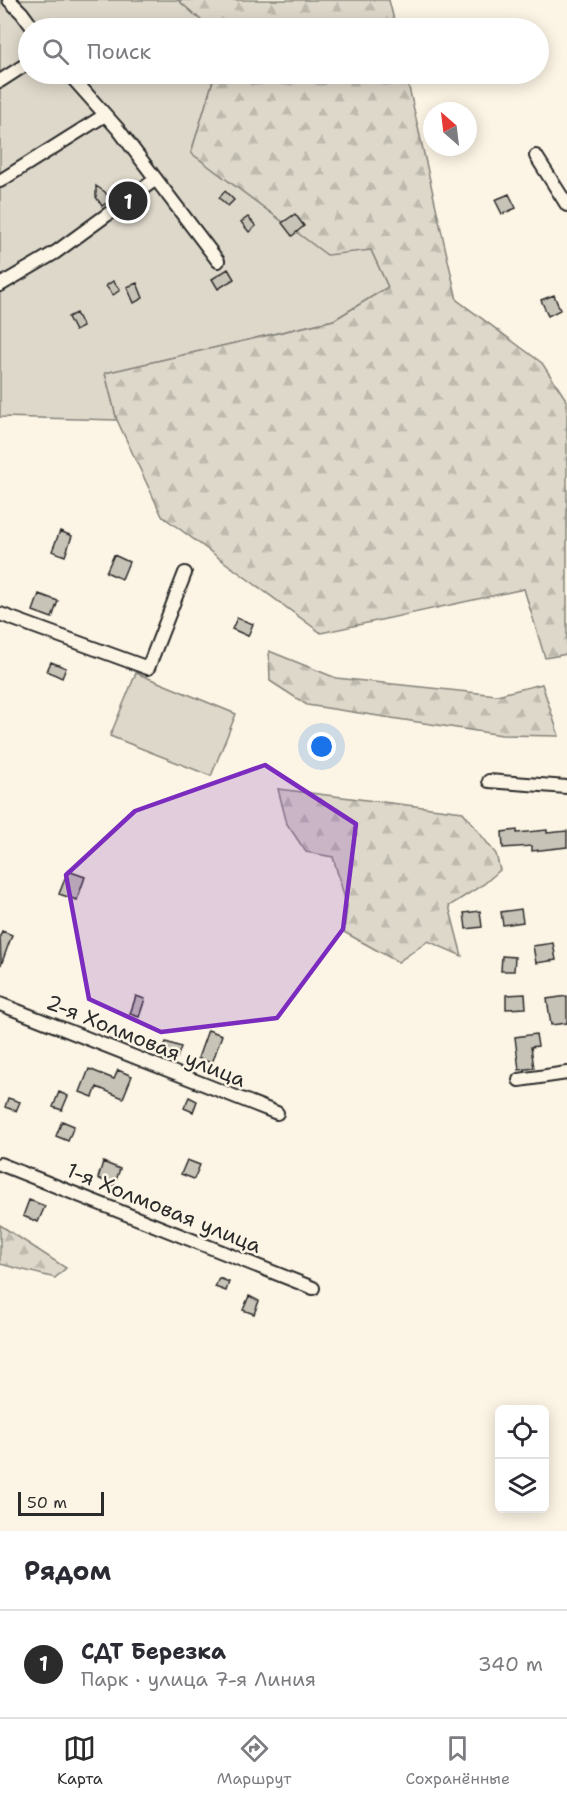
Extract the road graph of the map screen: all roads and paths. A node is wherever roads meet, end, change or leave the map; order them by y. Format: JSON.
{"nodes":[{"id":1,"x":9,"y":0,"type":"edge"},
{"id":2,"x":26,"y":18,"type":"edge"},
{"id":3,"x":18,"y":69,"type":"edge"},
{"id":4,"x":0,"y":81,"type":"edge"},
{"id":5,"x":78,"y":84,"type":"edge"},
{"id":6,"x":105,"y":115,"type":"junction"},
{"id":7,"x":536,"y":156,"type":"dead end"},
{"id":8,"x":156,"y":179,"type":"junction"},
{"id":9,"x":0,"y":181,"type":"edge"},
{"id":10,"x":567,"y":205,"type":"edge"},
{"id":11,"x":218,"y":261,"type":"dead end"},
{"id":12,"x":0,"y":285,"type":"edge"},
{"id":13,"x":185,"y":573,"type":"dead end"},
{"id":14,"x":0,"y":614,"type":"edge"},
{"id":15,"x":489,"y":781,"type":"dead end"},
{"id":16,"x":567,"y":788,"type":"edge"},
{"id":17,"x":0,"y":1004,"type":"edge"},
{"id":18,"x":567,"y":1073,"type":"edge"},
{"id":19,"x":519,"y":1080,"type":"dead end"},
{"id":20,"x":277,"y":1113,"type":"dead end"},
{"id":21,"x":0,"y":1164,"type":"edge"},
{"id":22,"x":313,"y":1288,"type":"dead end"}],
"edges":[{"from":1,"to":2,"type":"street"},
{"from":3,"to":4,"type":"street"},
{"from":5,"to":6,"type":"street"},
{"from":6,"to":8,"type":"street"},
{"from":6,"to":9,"type":"street"},
{"from":7,"to":10,"type":"street"},
{"from":8,"to":11,"type":"street"},
{"from":8,"to":12,"type":"street"},
{"from":13,"to":14,"type":"street"},
{"from":15,"to":16,"type":"street"},
{"from":17,"to":20,"type":"street","name":"2-я Холмовая улица"},
{"from":18,"to":19,"type":"street"},
{"from":21,"to":22,"type":"street","name":"1-я Холмовая улица"}]}
